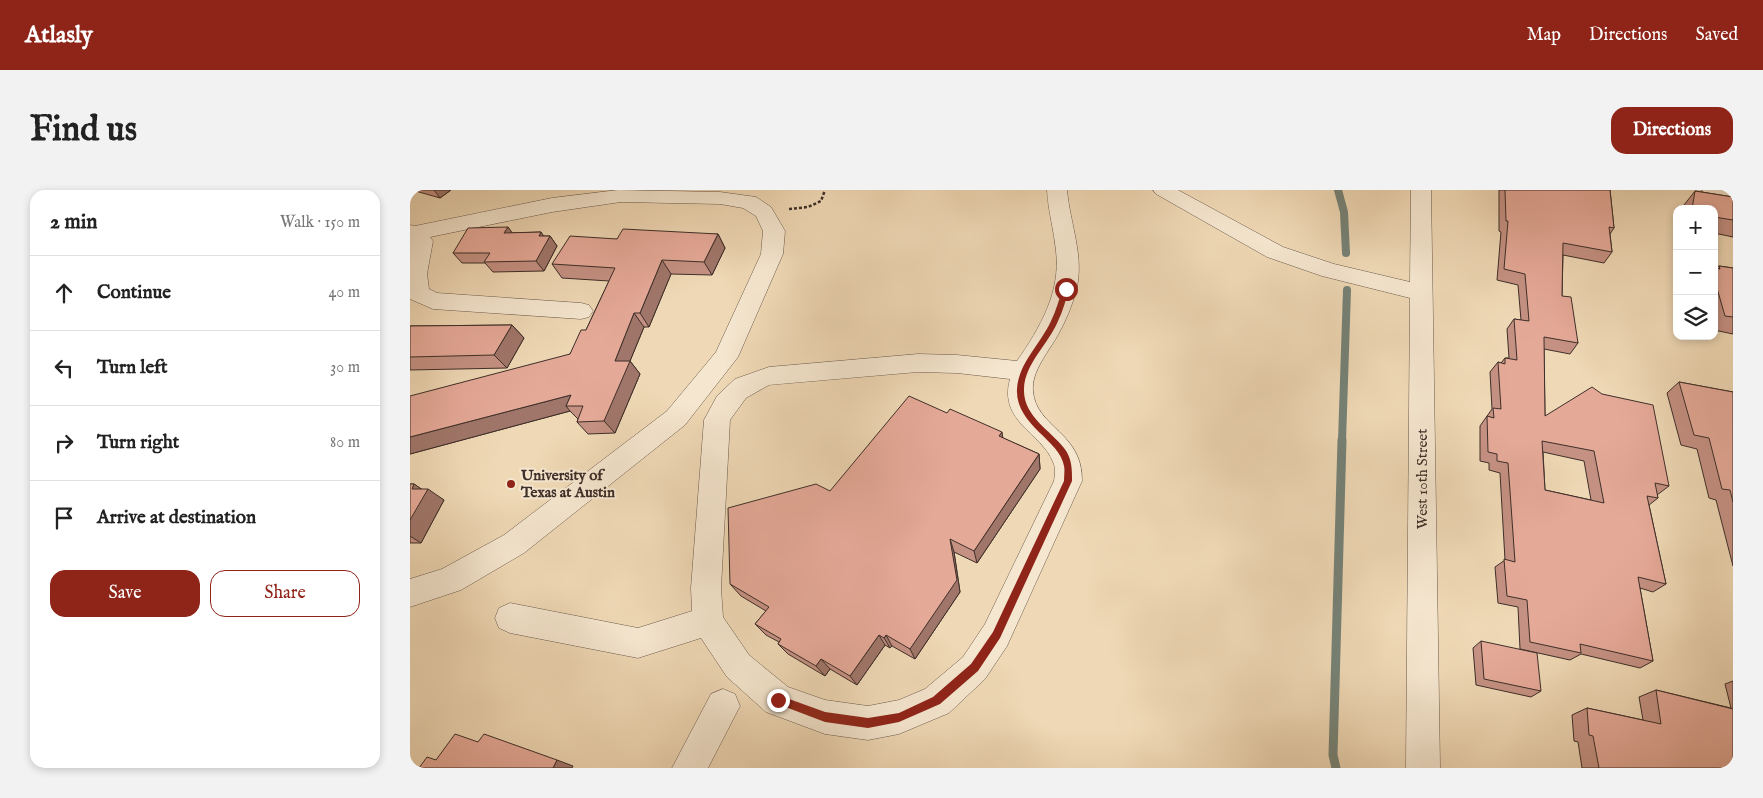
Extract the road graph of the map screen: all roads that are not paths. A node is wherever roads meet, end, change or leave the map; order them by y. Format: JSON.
{"nodes":[{"id":1,"x":1057,"y":190,"type":"edge"},
{"id":2,"x":1163,"y":190,"type":"edge"},
{"id":3,"x":1421,"y":190,"type":"edge"},
{"id":4,"x":1712,"y":190,"type":"edge"},
{"id":5,"x":1733,"y":193,"type":"edge"},
{"id":6,"x":413,"y":232,"type":"edge"},
{"id":7,"x":1422,"y":293,"type":"junction"},
{"id":8,"x":433,"y":301,"type":"junction"},
{"id":9,"x":410,"y":303,"type":"edge"},
{"id":10,"x":581,"y":311,"type":"dead end"},
{"id":11,"x":1024,"y":372,"type":"junction"},
{"id":12,"x":410,"y":592,"type":"edge"},
{"id":13,"x":510,"y":618,"type":"dead end"},
{"id":14,"x":708,"y":621,"type":"junction"},
{"id":15,"x":723,"y":706,"type":"dead end"},
{"id":16,"x":689,"y":768,"type":"edge"},
{"id":17,"x":1423,"y":768,"type":"edge"}],
"edges":[{"from":1,"to":11,"type":"street"},
{"from":2,"to":7,"type":"street"},
{"from":3,"to":7,"type":"street","name":"West 10th Street"},
{"from":4,"to":5,"type":"street"},
{"from":6,"to":8,"type":"street"},
{"from":6,"to":12,"type":"street"},
{"from":7,"to":17,"type":"street","name":"West 10th Street"},
{"from":8,"to":9,"type":"street"},
{"from":8,"to":10,"type":"street"},
{"from":11,"to":14,"type":"street"},
{"from":11,"to":14,"type":"street"},
{"from":13,"to":14,"type":"street"},
{"from":15,"to":16,"type":"street"}]}
